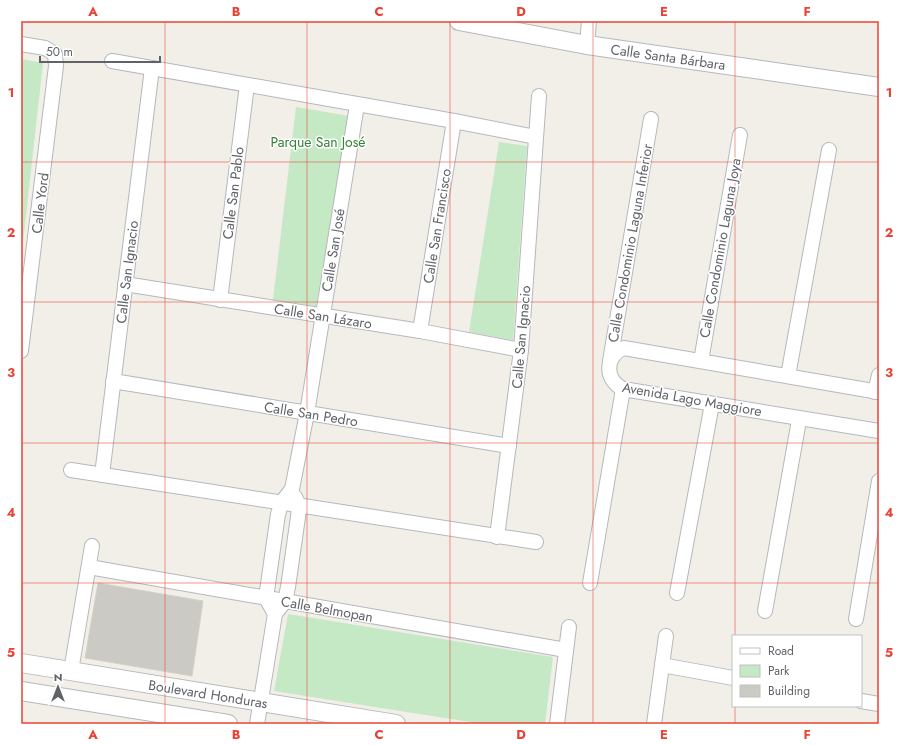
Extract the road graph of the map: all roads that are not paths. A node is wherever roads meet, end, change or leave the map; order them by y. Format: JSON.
{"nodes":[{"id":1,"x":459,"y":21,"type":"edge"},
{"id":2,"x":589,"y":21,"type":"edge"},
{"id":3,"x":481,"y":23,"type":"edge"},
{"id":4,"x":21,"y":44,"type":"edge"},
{"id":5,"x":587,"y":45,"type":"junction"},
{"id":6,"x":112,"y":61,"type":"dead end"},
{"id":7,"x":152,"y":68,"type":"junction"},
{"id":8,"x":247,"y":85,"type":"junction"},
{"id":9,"x":879,"y":87,"type":"edge"},
{"id":10,"x":539,"y":96,"type":"dead end"},
{"id":11,"x":357,"y":105,"type":"junction"},
{"id":12,"x":651,"y":120,"type":"dead end"},
{"id":13,"x":454,"y":121,"type":"junction"},
{"id":14,"x":740,"y":135,"type":"dead end"},
{"id":15,"x":536,"y":137,"type":"junction"},
{"id":16,"x":829,"y":150,"type":"dead end"},
{"id":17,"x":27,"y":253,"type":"edge"},
{"id":18,"x":125,"y":284,"type":"junction"},
{"id":19,"x":220,"y":300,"type":"junction"},
{"id":20,"x":322,"y":316,"type":"junction"},
{"id":21,"x":420,"y":331,"type":"junction"},
{"id":22,"x":521,"y":350,"type":"junction"},
{"id":23,"x":21,"y":351,"type":"edge"},
{"id":24,"x":701,"y":361,"type":"junction"},
{"id":25,"x":609,"y":366,"type":"junction"},
{"id":26,"x":879,"y":375,"type":"edge"},
{"id":27,"x":788,"y":376,"type":"junction"},
{"id":28,"x":113,"y":381,"type":"junction"},
{"id":29,"x":623,"y":389,"type":"junction"},
{"id":30,"x":877,"y":392,"type":"edge"},
{"id":31,"x":712,"y":404,"type":"junction"},
{"id":32,"x":307,"y":413,"type":"junction"},
{"id":33,"x":798,"y":418,"type":"junction"},
{"id":34,"x":879,"y":431,"type":"edge"},
{"id":35,"x":509,"y":446,"type":"junction"},
{"id":36,"x":71,"y":470,"type":"dead end"},
{"id":37,"x":102,"y":475,"type":"junction"},
{"id":38,"x":879,"y":481,"type":"edge"},
{"id":39,"x":292,"y":489,"type":"junction"},
{"id":40,"x":282,"y":502,"type":"junction"},
{"id":41,"x":299,"y":505,"type":"junction"},
{"id":42,"x":497,"y":537,"type":"junction"},
{"id":43,"x":536,"y":542,"type":"dead end"},
{"id":44,"x":92,"y":546,"type":"dead end"},
{"id":45,"x":89,"y":567,"type":"junction"},
{"id":46,"x":590,"y":583,"type":"dead end"},
{"id":47,"x":677,"y":593,"type":"dead end"},
{"id":48,"x":266,"y":598,"type":"junction"},
{"id":49,"x":285,"y":601,"type":"junction"},
{"id":50,"x":765,"y":611,"type":"dead end"},
{"id":51,"x":275,"y":614,"type":"junction"},
{"id":52,"x":856,"y":619,"type":"dead end"},
{"id":53,"x":569,"y":627,"type":"dead end"},
{"id":54,"x":666,"y":636,"type":"dead end"},
{"id":55,"x":566,"y":650,"type":"junction"},
{"id":56,"x":21,"y":663,"type":"edge"},
{"id":57,"x":662,"y":665,"type":"junction"},
{"id":58,"x":71,"y":671,"type":"junction"},
{"id":59,"x":732,"y":678,"type":"edge"},
{"id":60,"x":21,"y":691,"type":"edge"},
{"id":61,"x":862,"y":700,"type":"edge"},
{"id":62,"x":262,"y":702,"type":"junction"},
{"id":63,"x":879,"y":704,"type":"edge"},
{"id":64,"x":228,"y":724,"type":"edge"},
{"id":65,"x":258,"y":724,"type":"edge"},
{"id":66,"x":396,"y":724,"type":"edge"},
{"id":67,"x":557,"y":724,"type":"edge"},
{"id":68,"x":654,"y":724,"type":"edge"}],
"edges":[{"from":1,"to":3,"type":"street","name":"Calle Santa Bárbara"},
{"from":2,"to":5,"type":"street"},
{"from":3,"to":5,"type":"street","name":"Calle Santa Bárbara"},
{"from":4,"to":17,"type":"street","name":"Calle Yord"},
{"from":5,"to":9,"type":"street","name":"Calle Santa Bárbara"},
{"from":6,"to":7,"type":"street"},
{"from":7,"to":8,"type":"street"},
{"from":7,"to":18,"type":"street","name":"Calle San Ignacio"},
{"from":8,"to":11,"type":"street"},
{"from":8,"to":19,"type":"street","name":"Calle San Pablo"},
{"from":10,"to":15,"type":"street","name":"Calle San Ignacio"},
{"from":11,"to":13,"type":"street"},
{"from":11,"to":20,"type":"street","name":"Calle San José"},
{"from":12,"to":25,"type":"street","name":"Calle Condominio Laguna Inferior"},
{"from":13,"to":15,"type":"street"},
{"from":13,"to":21,"type":"street","name":"Calle San Francisco"},
{"from":14,"to":24,"type":"street","name":"Calle Condominio Laguna Joya"},
{"from":15,"to":22,"type":"street","name":"Calle San Ignacio"},
{"from":16,"to":27,"type":"street"},
{"from":17,"to":23,"type":"street","name":"Calle Yord"},
{"from":18,"to":19,"type":"street","name":"Calle San Lázaro"},
{"from":18,"to":28,"type":"street","name":"Calle San Ignacio"},
{"from":19,"to":20,"type":"street","name":"Calle San Lázaro"},
{"from":20,"to":21,"type":"street","name":"Calle San Lázaro"},
{"from":20,"to":32,"type":"street","name":"Calle San José"},
{"from":21,"to":22,"type":"street","name":"Calle San Lázaro"},
{"from":22,"to":35,"type":"street","name":"Calle San Ignacio"},
{"from":24,"to":25,"type":"street","name":"Avenida Lago Maggiore"},
{"from":24,"to":27,"type":"street","name":"Avenida Lago Maggiore"},
{"from":25,"to":29,"type":"street","name":"Avenida Lago Maggiore"},
{"from":26,"to":30,"type":"street"},
{"from":27,"to":30,"type":"street","name":"Avenida Lago Maggiore"},
{"from":28,"to":32,"type":"street","name":"Calle San Pedro"},
{"from":28,"to":37,"type":"street","name":"Calle San Ignacio"},
{"from":29,"to":31,"type":"street","name":"Avenida Lago Maggiore"},
{"from":29,"to":46,"type":"street"},
{"from":31,"to":33,"type":"street","name":"Avenida Lago Maggiore"},
{"from":31,"to":47,"type":"street"},
{"from":32,"to":35,"type":"street","name":"Calle San Pedro"},
{"from":32,"to":39,"type":"street","name":"Calle San José"},
{"from":33,"to":34,"type":"street","name":"Avenida Lago Maggiore"},
{"from":33,"to":50,"type":"street"},
{"from":35,"to":42,"type":"street","name":"Calle San Ignacio"},
{"from":36,"to":37,"type":"street"},
{"from":37,"to":40,"type":"street"},
{"from":38,"to":52,"type":"street"},
{"from":39,"to":40,"type":"street","name":"Calle San José"},
{"from":39,"to":41,"type":"street"},
{"from":40,"to":41,"type":"street"},
{"from":40,"to":48,"type":"street","name":"Calle San José"},
{"from":41,"to":42,"type":"street"},
{"from":41,"to":49,"type":"street"},
{"from":42,"to":43,"type":"street"},
{"from":44,"to":45,"type":"street"},
{"from":45,"to":48,"type":"street","name":"Calle Belmopan"},
{"from":45,"to":58,"type":"street"},
{"from":48,"to":49,"type":"street","name":"Calle Belmopan"},
{"from":48,"to":51,"type":"street"},
{"from":49,"to":51,"type":"street"},
{"from":49,"to":55,"type":"street","name":"Calle Belmopan"},
{"from":51,"to":62,"type":"street"},
{"from":53,"to":55,"type":"street"},
{"from":54,"to":57,"type":"street"},
{"from":55,"to":67,"type":"street"},
{"from":56,"to":58,"type":"street","name":"Boulevard Honduras"},
{"from":57,"to":59,"type":"street"},
{"from":57,"to":68,"type":"street"},
{"from":58,"to":62,"type":"street","name":"Boulevard Honduras"},
{"from":60,"to":64,"type":"street","name":"Boulevard Honduras"},
{"from":61,"to":63,"type":"street"},
{"from":62,"to":65,"type":"street"},
{"from":62,"to":66,"type":"street","name":"Boulevard Honduras"}]}
